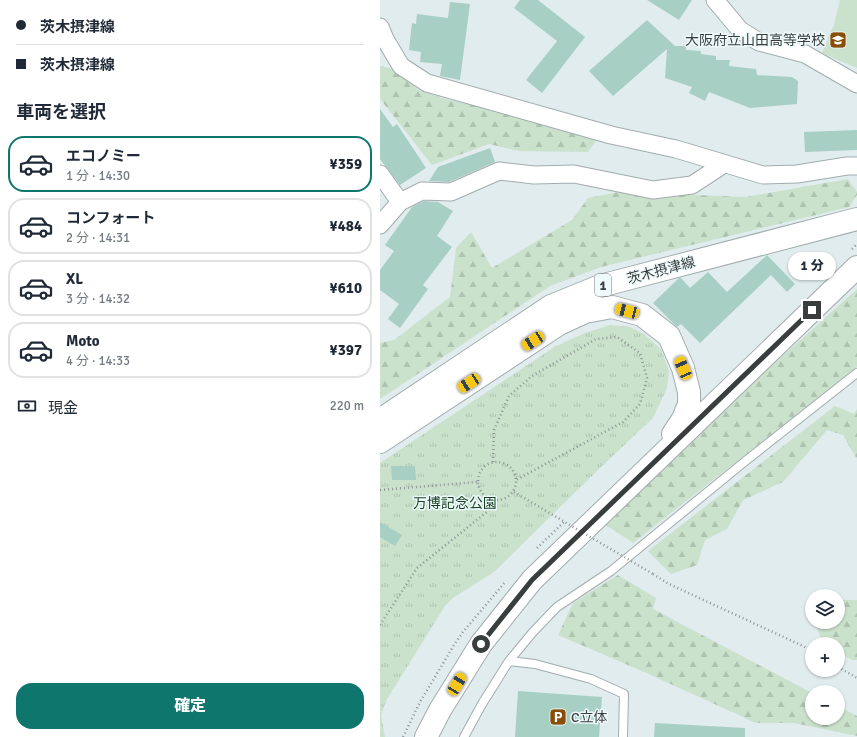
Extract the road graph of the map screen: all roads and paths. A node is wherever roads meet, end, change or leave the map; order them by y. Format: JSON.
{"nodes":[{"id":1,"x":715,"y":0,"type":"edge"},
{"id":2,"x":380,"y":27,"type":"edge"},
{"id":3,"x":857,"y":84,"type":"edge"},
{"id":4,"x":724,"y":164,"type":"junction"},
{"id":5,"x":857,"y":166,"type":"edge"},
{"id":6,"x":380,"y":174,"type":"edge"},
{"id":7,"x":400,"y":202,"type":"junction"},
{"id":8,"x":857,"y":219,"type":"edge"},
{"id":9,"x":380,"y":226,"type":"edge"},
{"id":10,"x":857,"y":267,"type":"edge"},
{"id":11,"x":857,"y":373,"type":"edge"},
{"id":12,"x":380,"y":420,"type":"edge"},
{"id":13,"x":380,"y":442,"type":"edge"},
{"id":14,"x":656,"y":460,"type":"junction"},
{"id":15,"x":493,"y":462,"type":"junction"},
{"id":16,"x":516,"y":480,"type":"junction"},
{"id":17,"x":477,"y":482,"type":"junction"},
{"id":18,"x":380,"y":490,"type":"edge"},
{"id":19,"x":514,"y":492,"type":"junction"},
{"id":20,"x":493,"y":500,"type":"junction"},
{"id":21,"x":380,"y":625,"type":"edge"},
{"id":22,"x":805,"y":647,"type":"edge"},
{"id":23,"x":509,"y":661,"type":"junction"},
{"id":24,"x":845,"y":671,"type":"edge"},
{"id":25,"x":857,"y":678,"type":"edge"},
{"id":26,"x":426,"y":737,"type":"edge"},
{"id":27,"x":464,"y":737,"type":"edge"},
{"id":28,"x":622,"y":737,"type":"edge"}],
"edges":[{"from":1,"to":3,"type":"street"},
{"from":2,"to":4,"type":"street"},
{"from":4,"to":5,"type":"street"},
{"from":4,"to":7,"type":"street"},
{"from":6,"to":7,"type":"street"},
{"from":7,"to":9,"type":"street"},
{"from":8,"to":12,"type":"main road","name":"茨木摂津線","number":"1"},
{"from":10,"to":14,"type":"main road","number":"1"},
{"from":11,"to":23,"type":"lane"},
{"from":13,"to":14,"type":"main road","number":"1"},
{"from":14,"to":26,"type":"main road","number":"1"},
{"from":15,"to":16,"type":"path"},
{"from":15,"to":16,"type":"path"},
{"from":15,"to":17,"type":"path"},
{"from":16,"to":19,"type":"path"},
{"from":17,"to":18,"type":"path"},
{"from":17,"to":20,"type":"path"},
{"from":19,"to":20,"type":"path"},
{"from":19,"to":22,"type":"path","bridge":true},
{"from":20,"to":21,"type":"path"},
{"from":23,"to":27,"type":"lane"},
{"from":23,"to":28,"type":"lane"},
{"from":24,"to":25,"type":"path"}]}
